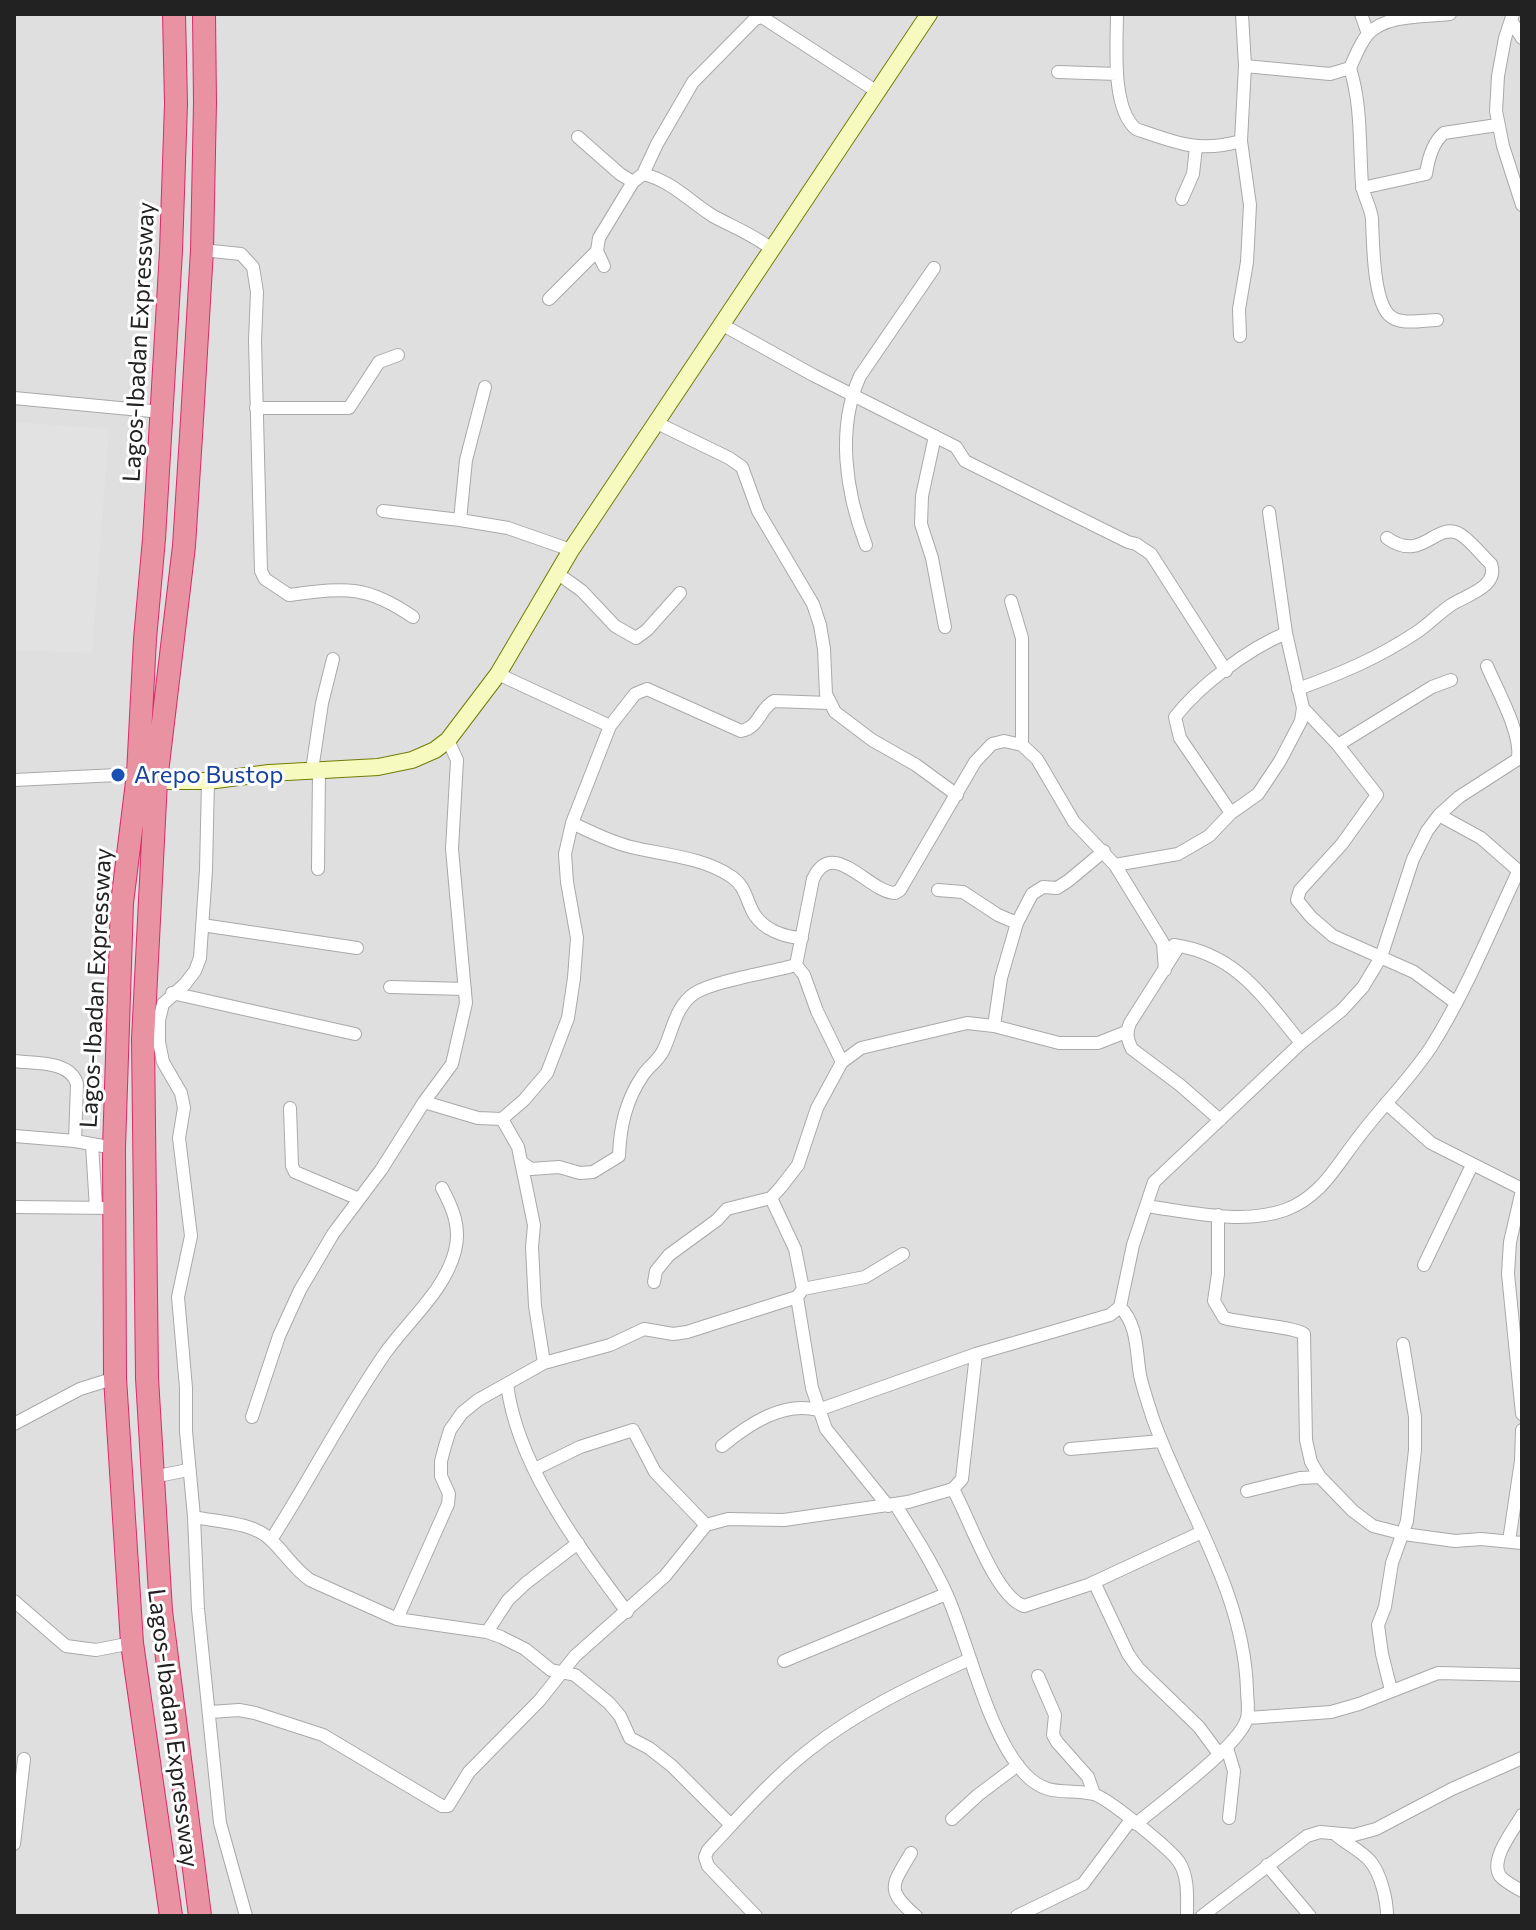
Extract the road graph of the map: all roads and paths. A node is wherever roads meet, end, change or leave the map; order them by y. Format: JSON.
{"nodes":[{"id":1,"x":174,"y":14,"type":"edge"},
{"id":2,"x":204,"y":14,"type":"edge"},
{"id":3,"x":929,"y":14,"type":"edge"},
{"id":4,"x":1117,"y":14,"type":"edge"},
{"id":5,"x":1242,"y":14,"type":"edge"},
{"id":6,"x":1361,"y":14,"type":"edge"},
{"id":7,"x":1450,"y":14,"type":"edge"},
{"id":8,"x":1512,"y":18,"type":"edge"},
{"id":9,"x":1368,"y":34,"type":"junction"},
{"id":10,"x":1522,"y":38,"type":"edge"},
{"id":11,"x":1245,"y":66,"type":"junction"},
{"id":12,"x":1346,"y":70,"type":"junction"},
{"id":13,"x":1058,"y":72,"type":"dead end"},
{"id":14,"x":1117,"y":74,"type":"junction"},
{"id":15,"x":876,"y":91,"type":"junction"},
{"id":16,"x":1497,"y":125,"type":"junction"},
{"id":17,"x":578,"y":137,"type":"dead end"},
{"id":18,"x":1241,"y":141,"type":"junction"},
{"id":19,"x":1196,"y":147,"type":"junction"},
{"id":20,"x":638,"y":178,"type":"junction"},
{"id":21,"x":1362,"y":188,"type":"junction"},
{"id":22,"x":1182,"y":199,"type":"dead end"},
{"id":23,"x":1522,"y":205,"type":"edge"},
{"id":24,"x":202,"y":250,"type":"junction"},
{"id":25,"x":773,"y":250,"type":"junction"},
{"id":26,"x":597,"y":251,"type":"junction"},
{"id":27,"x":604,"y":266,"type":"dead end"},
{"id":28,"x":934,"y":268,"type":"dead end"},
{"id":29,"x":549,"y":299,"type":"dead end"},
{"id":30,"x":1437,"y":320,"type":"dead end"},
{"id":31,"x":721,"y":324,"type":"junction"},
{"id":32,"x":1240,"y":336,"type":"dead end"},
{"id":33,"x":398,"y":355,"type":"dead end"},
{"id":34,"x":485,"y":387,"type":"dead end"},
{"id":35,"x":852,"y":395,"type":"junction"},
{"id":36,"x":14,"y":398,"type":"edge"},
{"id":37,"x":256,"y":408,"type":"junction"},
{"id":38,"x":162,"y":412,"type":"junction"},
{"id":39,"x":657,"y":423,"type":"junction"},
{"id":40,"x":935,"y":436,"type":"junction"},
{"id":41,"x":383,"y":511,"type":"dead end"},
{"id":42,"x":1269,"y":512,"type":"dead end"},
{"id":43,"x":460,"y":520,"type":"junction"},
{"id":44,"x":1387,"y":538,"type":"dead end"},
{"id":45,"x":866,"y":545,"type":"dead end"},
{"id":46,"x":571,"y":550,"type":"junction"},
{"id":47,"x":557,"y":573,"type":"junction"},
{"id":48,"x":680,"y":593,"type":"dead end"},
{"id":49,"x":1011,"y":601,"type":"dead end"},
{"id":50,"x":413,"y":617,"type":"dead end"},
{"id":51,"x":945,"y":627,"type":"dead end"},
{"id":52,"x":1286,"y":633,"type":"junction"},
{"id":53,"x":333,"y":659,"type":"dead end"},
{"id":54,"x":1487,"y":666,"type":"dead end"},
{"id":55,"x":1226,"y":671,"type":"junction"},
{"id":56,"x":498,"y":674,"type":"junction"},
{"id":57,"x":1451,"y":680,"type":"dead end"},
{"id":58,"x":1298,"y":689,"type":"junction"},
{"id":59,"x":825,"y":700,"type":"junction"},
{"id":60,"x":1303,"y":708,"type":"junction"},
{"id":61,"x":610,"y":726,"type":"junction"},
{"id":62,"x":448,"y":740,"type":"junction"},
{"id":63,"x":1022,"y":745,"type":"junction"},
{"id":64,"x":1338,"y":745,"type":"junction"},
{"id":65,"x":316,"y":770,"type":"junction"},
{"id":66,"x":147,"y":778,"type":"junction"},
{"id":67,"x":14,"y":780,"type":"edge"},
{"id":68,"x":208,"y":781,"type":"junction"},
{"id":69,"x":957,"y":795,"type":"junction"},
{"id":70,"x":1231,"y":813,"type":"junction"},
{"id":71,"x":1439,"y":815,"type":"junction"},
{"id":72,"x":572,"y":823,"type":"junction"},
{"id":73,"x":1104,"y":851,"type":"junction"},
{"id":74,"x":1115,"y":865,"type":"junction"},
{"id":75,"x":318,"y":869,"type":"dead end"},
{"id":76,"x":1520,"y":873,"type":"edge"},
{"id":77,"x":938,"y":890,"type":"dead end"},
{"id":78,"x":1017,"y":923,"type":"junction"},
{"id":79,"x":202,"y":925,"type":"junction"},
{"id":80,"x":802,"y":938,"type":"junction"},
{"id":81,"x":1163,"y":943,"type":"junction"},
{"id":82,"x":1179,"y":946,"type":"junction"},
{"id":83,"x":357,"y":948,"type":"dead end"},
{"id":84,"x":1381,"y":957,"type":"junction"},
{"id":85,"x":796,"y":965,"type":"junction"},
{"id":86,"x":1165,"y":970,"type":"junction"},
{"id":87,"x":390,"y":987,"type":"dead end"},
{"id":88,"x":465,"y":989,"type":"junction"},
{"id":89,"x":172,"y":993,"type":"junction"},
{"id":90,"x":1456,"y":1003,"type":"junction"},
{"id":91,"x":994,"y":1026,"type":"junction"},
{"id":92,"x":1126,"y":1032,"type":"junction"},
{"id":93,"x":355,"y":1034,"type":"dead end"},
{"id":94,"x":1301,"y":1043,"type":"junction"},
{"id":95,"x":14,"y":1061,"type":"edge"},
{"id":96,"x":842,"y":1062,"type":"junction"},
{"id":97,"x":424,"y":1102,"type":"junction"},
{"id":98,"x":1386,"y":1103,"type":"junction"},
{"id":99,"x":290,"y":1108,"type":"dead end"},
{"id":100,"x":502,"y":1119,"type":"junction"},
{"id":101,"x":1220,"y":1120,"type":"junction"},
{"id":102,"x":15,"y":1136,"type":"edge"},
{"id":103,"x":75,"y":1141,"type":"junction"},
{"id":104,"x":103,"y":1146,"type":"junction"},
{"id":105,"x":523,"y":1163,"type":"junction"},
{"id":106,"x":1472,"y":1165,"type":"junction"},
{"id":107,"x":442,"y":1188,"type":"dead end"},
{"id":108,"x":1522,"y":1190,"type":"edge"},
{"id":109,"x":771,"y":1198,"type":"junction"},
{"id":110,"x":359,"y":1199,"type":"junction"},
{"id":111,"x":1146,"y":1206,"type":"junction"},
{"id":112,"x":14,"y":1207,"type":"edge"},
{"id":113,"x":105,"y":1208,"type":"junction"},
{"id":114,"x":1218,"y":1215,"type":"junction"},
{"id":115,"x":903,"y":1254,"type":"dead end"},
{"id":116,"x":1424,"y":1265,"type":"dead end"},
{"id":117,"x":654,"y":1282,"type":"dead end"},
{"id":118,"x":800,"y":1293,"type":"junction"},
{"id":119,"x":1120,"y":1307,"type":"junction"},
{"id":120,"x":1518,"y":1339,"type":"edge"},
{"id":121,"x":1403,"y":1344,"type":"dead end"},
{"id":122,"x":976,"y":1354,"type":"junction"},
{"id":123,"x":544,"y":1363,"type":"junction"},
{"id":124,"x":115,"y":1378,"type":"junction"},
{"id":125,"x":507,"y":1384,"type":"junction"},
{"id":126,"x":818,"y":1410,"type":"junction"},
{"id":127,"x":1522,"y":1414,"type":"edge"},
{"id":128,"x":252,"y":1417,"type":"dead end"},
{"id":129,"x":14,"y":1424,"type":"edge"},
{"id":130,"x":1522,"y":1430,"type":"edge"},
{"id":131,"x":1161,"y":1441,"type":"junction"},
{"id":132,"x":1522,"y":1444,"type":"edge"},
{"id":133,"x":722,"y":1446,"type":"dead end"},
{"id":134,"x":1070,"y":1449,"type":"dead end"},
{"id":135,"x":535,"y":1469,"type":"junction"},
{"id":136,"x":188,"y":1470,"type":"junction"},
{"id":137,"x":153,"y":1477,"type":"junction"},
{"id":138,"x":1320,"y":1477,"type":"junction"},
{"id":139,"x":953,"y":1489,"type":"junction"},
{"id":140,"x":1247,"y":1491,"type":"dead end"},
{"id":141,"x":892,"y":1505,"type":"junction"},
{"id":142,"x":194,"y":1517,"type":"junction"},
{"id":143,"x":706,"y":1525,"type":"junction"},
{"id":144,"x":1202,"y":1532,"type":"junction"},
{"id":145,"x":1404,"y":1534,"type":"junction"},
{"id":146,"x":271,"y":1540,"type":"junction"},
{"id":147,"x":1516,"y":1542,"type":"edge"},
{"id":148,"x":578,"y":1543,"type":"junction"},
{"id":149,"x":1094,"y":1582,"type":"junction"},
{"id":150,"x":946,"y":1594,"type":"junction"},
{"id":151,"x":15,"y":1603,"type":"edge"},
{"id":152,"x":627,"y":1612,"type":"junction"},
{"id":153,"x":397,"y":1619,"type":"junction"},
{"id":154,"x":487,"y":1632,"type":"junction"},
{"id":155,"x":132,"y":1643,"type":"junction"},
{"id":156,"x":970,"y":1659,"type":"junction"},
{"id":157,"x":784,"y":1661,"type":"dead end"},
{"id":158,"x":563,"y":1673,"type":"junction"},
{"id":159,"x":1522,"y":1675,"type":"edge"},
{"id":160,"x":1038,"y":1676,"type":"dead end"},
{"id":161,"x":1391,"y":1690,"type":"junction"},
{"id":162,"x":210,"y":1712,"type":"junction"},
{"id":163,"x":1248,"y":1718,"type":"junction"},
{"id":164,"x":1223,"y":1751,"type":"junction"},
{"id":165,"x":1522,"y":1758,"type":"edge"},
{"id":166,"x":24,"y":1759,"type":"dead end"},
{"id":167,"x":1018,"y":1765,"type":"junction"},
{"id":168,"x":1094,"y":1794,"type":"junction"},
{"id":169,"x":1522,"y":1815,"type":"edge"},
{"id":170,"x":1229,"y":1818,"type":"dead end"},
{"id":171,"x":952,"y":1819,"type":"dead end"},
{"id":172,"x":1133,"y":1823,"type":"junction"},
{"id":173,"x":731,"y":1825,"type":"junction"},
{"id":174,"x":1335,"y":1834,"type":"junction"},
{"id":175,"x":14,"y":1844,"type":"edge"},
{"id":176,"x":911,"y":1853,"type":"dead end"},
{"id":177,"x":1267,"y":1865,"type":"junction"},
{"id":178,"x":1522,"y":1891,"type":"edge"},
{"id":179,"x":171,"y":1916,"type":"edge"},
{"id":180,"x":200,"y":1916,"type":"edge"},
{"id":181,"x":246,"y":1916,"type":"edge"},
{"id":182,"x":756,"y":1916,"type":"edge"},
{"id":183,"x":916,"y":1916,"type":"edge"},
{"id":184,"x":1017,"y":1916,"type":"edge"},
{"id":185,"x":1187,"y":1916,"type":"edge"},
{"id":186,"x":1202,"y":1916,"type":"edge"},
{"id":187,"x":1310,"y":1916,"type":"edge"},
{"id":188,"x":1387,"y":1916,"type":"edge"}],
"edges":[{"from":1,"to":38,"type":"highway","name":"Lagos-Ibadan Expressway"},
{"from":2,"to":24,"type":"highway","name":"Lagos-Ibadan Expressway"},
{"from":3,"to":15,"type":"street"},
{"from":4,"to":14,"type":"street"},
{"from":5,"to":11,"type":"street"},
{"from":6,"to":9,"type":"street"},
{"from":7,"to":9,"type":"street"},
{"from":8,"to":10,"type":"street"},
{"from":8,"to":16,"type":"street"},
{"from":9,"to":12,"type":"street"},
{"from":11,"to":12,"type":"street"},
{"from":11,"to":18,"type":"street"},
{"from":12,"to":21,"type":"street"},
{"from":13,"to":14,"type":"street"},
{"from":14,"to":19,"type":"street"},
{"from":15,"to":20,"type":"street"},
{"from":15,"to":25,"type":"street"},
{"from":16,"to":21,"type":"street"},
{"from":16,"to":23,"type":"street"},
{"from":17,"to":20,"type":"street"},
{"from":18,"to":19,"type":"street"},
{"from":18,"to":32,"type":"street"},
{"from":19,"to":22,"type":"street"},
{"from":20,"to":25,"type":"street"},
{"from":20,"to":26,"type":"street"},
{"from":21,"to":30,"type":"street"},
{"from":24,"to":37,"type":"street"},
{"from":24,"to":66,"type":"highway","name":"Lagos-Ibadan Expressway"},
{"from":25,"to":31,"type":"street"},
{"from":26,"to":27,"type":"street"},
{"from":26,"to":29,"type":"street"},
{"from":28,"to":35,"type":"street"},
{"from":31,"to":35,"type":"street"},
{"from":31,"to":39,"type":"street"},
{"from":33,"to":37,"type":"street"},
{"from":34,"to":43,"type":"street"},
{"from":35,"to":40,"type":"street"},
{"from":35,"to":45,"type":"street"},
{"from":36,"to":38,"type":"street"},
{"from":37,"to":50,"type":"street"},
{"from":38,"to":66,"type":"highway","name":"Lagos-Ibadan Expressway"},
{"from":39,"to":46,"type":"street"},
{"from":39,"to":59,"type":"street"},
{"from":40,"to":51,"type":"street"},
{"from":40,"to":55,"type":"street"},
{"from":41,"to":43,"type":"street"},
{"from":42,"to":52,"type":"street"},
{"from":43,"to":46,"type":"street"},
{"from":44,"to":58,"type":"street"},
{"from":46,"to":47,"type":"street"},
{"from":47,"to":48,"type":"street"},
{"from":47,"to":56,"type":"street"},
{"from":49,"to":63,"type":"street"},
{"from":52,"to":55,"type":"street"},
{"from":52,"to":58,"type":"street"},
{"from":53,"to":65,"type":"street"},
{"from":54,"to":71,"type":"street"},
{"from":55,"to":70,"type":"street"},
{"from":56,"to":61,"type":"street"},
{"from":56,"to":62,"type":"street"},
{"from":57,"to":64,"type":"street"},
{"from":58,"to":60,"type":"street"},
{"from":59,"to":61,"type":"street"},
{"from":59,"to":69,"type":"street"},
{"from":60,"to":64,"type":"street"},
{"from":60,"to":70,"type":"street"},
{"from":61,"to":72,"type":"street"},
{"from":62,"to":65,"type":"street"},
{"from":62,"to":88,"type":"street"},
{"from":63,"to":69,"type":"street"},
{"from":63,"to":73,"type":"street"},
{"from":64,"to":84,"type":"street"},
{"from":65,"to":68,"type":"street"},
{"from":65,"to":75,"type":"street"},
{"from":66,"to":67,"type":"street"},
{"from":66,"to":68,"type":"street"},
{"from":66,"to":104,"type":"highway","name":"Lagos-Ibadan Expressway"},
{"from":66,"to":137,"type":"highway","name":"Lagos-Ibadan Expressway"},
{"from":68,"to":79,"type":"street"},
{"from":69,"to":80,"type":"street"},
{"from":70,"to":74,"type":"street"},
{"from":71,"to":76,"type":"street"},
{"from":71,"to":84,"type":"street"},
{"from":72,"to":80,"type":"street"},
{"from":72,"to":100,"type":"street"},
{"from":73,"to":74,"type":"street"},
{"from":73,"to":78,"type":"street"},
{"from":74,"to":81,"type":"street"},
{"from":76,"to":90,"type":"street"},
{"from":77,"to":78,"type":"street"},
{"from":78,"to":91,"type":"street"},
{"from":79,"to":83,"type":"street"},
{"from":79,"to":89,"type":"street"},
{"from":80,"to":85,"type":"street"},
{"from":81,"to":82,"type":"street"},
{"from":81,"to":86,"type":"street"},
{"from":82,"to":86,"type":"street"},
{"from":82,"to":94,"type":"street"},
{"from":84,"to":90,"type":"street"},
{"from":84,"to":94,"type":"street"},
{"from":85,"to":96,"type":"street"},
{"from":85,"to":105,"type":"street"},
{"from":86,"to":92,"type":"street"},
{"from":87,"to":88,"type":"street"},
{"from":88,"to":97,"type":"street"},
{"from":89,"to":93,"type":"street"},
{"from":89,"to":136,"type":"street"},
{"from":90,"to":98,"type":"street"},
{"from":91,"to":92,"type":"street"},
{"from":91,"to":96,"type":"street"},
{"from":92,"to":101,"type":"street"},
{"from":94,"to":101,"type":"street"},
{"from":95,"to":103,"type":"street"},
{"from":96,"to":109,"type":"street"},
{"from":97,"to":100,"type":"street"},
{"from":97,"to":110,"type":"street"},
{"from":98,"to":106,"type":"street"},
{"from":98,"to":114,"type":"street"},
{"from":99,"to":110,"type":"street"},
{"from":100,"to":105,"type":"street"},
{"from":101,"to":111,"type":"street"},
{"from":102,"to":103,"type":"street"},
{"from":103,"to":104,"type":"street"},
{"from":104,"to":113,"type":"highway","name":"Lagos-Ibadan Expressway"},
{"from":105,"to":123,"type":"street"},
{"from":106,"to":108,"type":"street"},
{"from":106,"to":116,"type":"street"},
{"from":107,"to":146,"type":"street"},
{"from":108,"to":120,"type":"street"},
{"from":109,"to":117,"type":"street"},
{"from":109,"to":118,"type":"street"},
{"from":110,"to":128,"type":"street"},
{"from":111,"to":114,"type":"street"},
{"from":111,"to":119,"type":"street"},
{"from":112,"to":113,"type":"street"},
{"from":113,"to":124,"type":"highway","name":"Lagos-Ibadan Expressway"},
{"from":114,"to":138,"type":"street"},
{"from":115,"to":118,"type":"street"},
{"from":118,"to":123,"type":"street"},
{"from":118,"to":126,"type":"street"},
{"from":119,"to":122,"type":"street"},
{"from":119,"to":131,"type":"street"},
{"from":120,"to":127,"type":"street"},
{"from":121,"to":145,"type":"street"},
{"from":122,"to":126,"type":"street"},
{"from":122,"to":139,"type":"street"},
{"from":123,"to":125,"type":"street"},
{"from":124,"to":129,"type":"street"},
{"from":124,"to":155,"type":"highway","name":"Lagos-Ibadan Expressway"},
{"from":125,"to":135,"type":"street"},
{"from":125,"to":153,"type":"street"},
{"from":126,"to":133,"type":"street"},
{"from":126,"to":141,"type":"street"},
{"from":130,"to":132,"type":"street"},
{"from":131,"to":134,"type":"street"},
{"from":131,"to":144,"type":"street"},
{"from":132,"to":147,"type":"street"},
{"from":135,"to":143,"type":"street"},
{"from":135,"to":148,"type":"street"},
{"from":136,"to":137,"type":"street"},
{"from":136,"to":142,"type":"street"},
{"from":137,"to":180,"type":"highway","name":"Lagos-Ibadan Expressway"},
{"from":138,"to":140,"type":"street"},
{"from":138,"to":145,"type":"street"},
{"from":139,"to":141,"type":"street"},
{"from":139,"to":149,"type":"street"},
{"from":141,"to":143,"type":"street"},
{"from":141,"to":150,"type":"street"},
{"from":142,"to":146,"type":"street"},
{"from":142,"to":162,"type":"street"},
{"from":143,"to":152,"type":"street"},
{"from":144,"to":149,"type":"street"},
{"from":144,"to":163,"type":"street"},
{"from":145,"to":147,"type":"street"},
{"from":145,"to":161,"type":"street"},
{"from":146,"to":153,"type":"street"},
{"from":148,"to":152,"type":"street"},
{"from":148,"to":154,"type":"street"},
{"from":149,"to":164,"type":"street"},
{"from":150,"to":156,"type":"street"},
{"from":150,"to":157,"type":"street"},
{"from":151,"to":155,"type":"street"},
{"from":152,"to":158,"type":"street"},
{"from":153,"to":154,"type":"street"},
{"from":154,"to":158,"type":"street"},
{"from":155,"to":179,"type":"highway","name":"Lagos-Ibadan Expressway"},
{"from":156,"to":167,"type":"street"},
{"from":156,"to":173,"type":"street"},
{"from":158,"to":162,"type":"street"},
{"from":158,"to":173,"type":"street"},
{"from":159,"to":161,"type":"street"},
{"from":160,"to":168,"type":"street"},
{"from":161,"to":163,"type":"street"},
{"from":162,"to":181,"type":"street"},
{"from":163,"to":164,"type":"street"},
{"from":164,"to":170,"type":"street"},
{"from":164,"to":172,"type":"street"},
{"from":165,"to":174,"type":"street"},
{"from":166,"to":175,"type":"street"},
{"from":167,"to":168,"type":"street"},
{"from":167,"to":171,"type":"street"},
{"from":168,"to":172,"type":"street"},
{"from":169,"to":178,"type":"street"},
{"from":172,"to":184,"type":"street"},
{"from":172,"to":185,"type":"street"},
{"from":173,"to":182,"type":"street"},
{"from":174,"to":177,"type":"street"},
{"from":174,"to":188,"type":"street"},
{"from":176,"to":183,"type":"street"},
{"from":177,"to":186,"type":"street"},
{"from":177,"to":187,"type":"street"}]}
